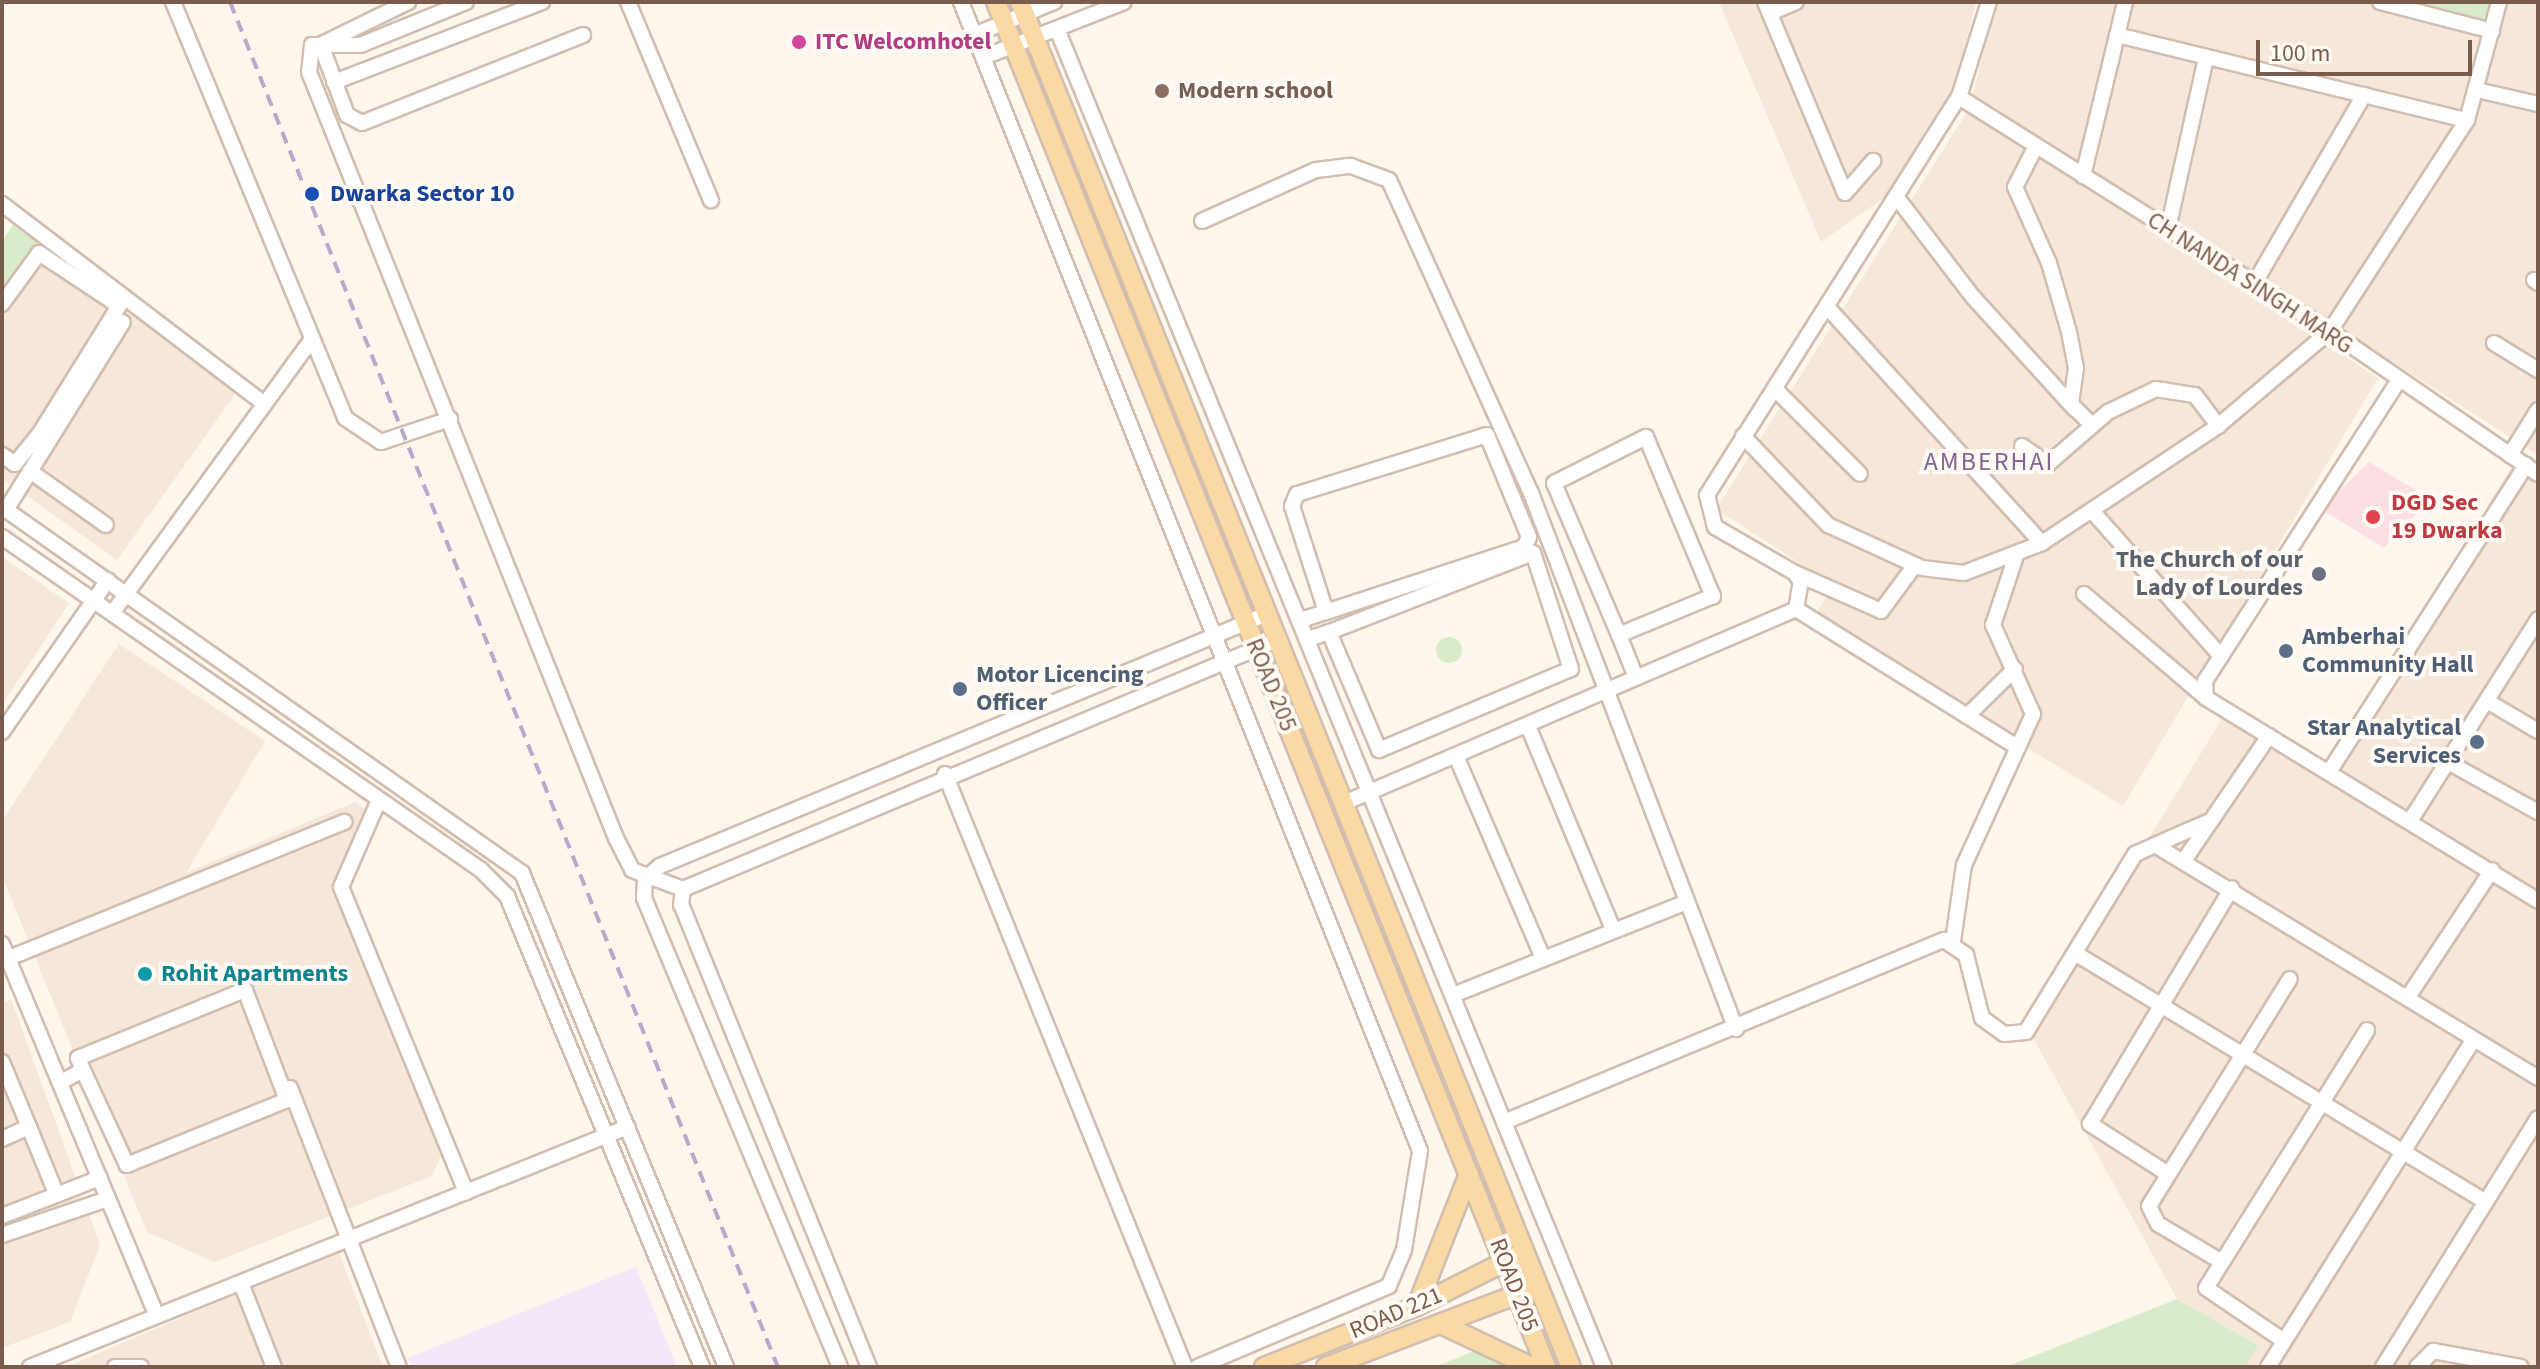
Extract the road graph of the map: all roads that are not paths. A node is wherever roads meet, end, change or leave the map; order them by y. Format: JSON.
{"nodes":[{"id":1,"x":173,"y":2,"type":"edge"},
{"id":2,"x":408,"y":2,"type":"edge"},
{"id":3,"x":466,"y":2,"type":"edge"},
{"id":4,"x":542,"y":2,"type":"edge"},
{"id":5,"x":628,"y":2,"type":"edge"},
{"id":6,"x":961,"y":2,"type":"edge"},
{"id":7,"x":996,"y":2,"type":"edge"},
{"id":8,"x":1052,"y":2,"type":"edge"},
{"id":9,"x":1124,"y":2,"type":"edge"},
{"id":10,"x":1796,"y":2,"type":"edge"},
{"id":11,"x":1989,"y":2,"type":"edge"},
{"id":12,"x":2125,"y":2,"type":"edge"},
{"id":13,"x":2380,"y":2,"type":"edge"},
{"id":14,"x":2499,"y":2,"type":"edge"},
{"id":15,"x":1767,"y":7,"type":"edge"},
{"id":16,"x":1022,"y":8,"type":"edge"},
{"id":17,"x":1004,"y":22,"type":"junction"},
{"id":18,"x":1057,"y":29,"type":"junction"},
{"id":19,"x":2492,"y":31,"type":"junction"},
{"id":20,"x":583,"y":35,"type":"dead end"},
{"id":21,"x":974,"y":35,"type":"junction"},
{"id":22,"x":2117,"y":35,"type":"junction"},
{"id":23,"x":1033,"y":39,"type":"junction"},
{"id":24,"x":321,"y":45,"type":"junction"},
{"id":25,"x":1012,"y":47,"type":"junction"},
{"id":26,"x":984,"y":57,"type":"junction"},
{"id":27,"x":2206,"y":57,"type":"junction"},
{"id":28,"x":334,"y":82,"type":"junction"},
{"id":29,"x":2477,"y":90,"type":"junction"},
{"id":30,"x":2364,"y":95,"type":"junction"},
{"id":31,"x":1959,"y":97,"type":"junction"},
{"id":32,"x":2538,"y":104,"type":"edge"},
{"id":33,"x":2467,"y":120,"type":"junction"},
{"id":34,"x":2036,"y":146,"type":"junction"},
{"id":35,"x":1873,"y":161,"type":"dead end"},
{"id":36,"x":2083,"y":176,"type":"junction"},
{"id":37,"x":1898,"y":199,"type":"junction"},
{"id":38,"x":711,"y":200,"type":"dead end"},
{"id":39,"x":2,"y":204,"type":"edge"},
{"id":40,"x":1202,"y":221,"type":"dead end"},
{"id":41,"x":2168,"y":229,"type":"junction"},
{"id":42,"x":2254,"y":284,"type":"junction"},
{"id":43,"x":2,"y":304,"type":"edge"},
{"id":44,"x":1828,"y":308,"type":"junction"},
{"id":45,"x":123,"y":322,"type":"dead end"},
{"id":46,"x":2330,"y":331,"type":"junction"},
{"id":47,"x":312,"y":339,"type":"junction"},
{"id":48,"x":2494,"y":343,"type":"dead end"},
{"id":49,"x":2538,"y":370,"type":"edge"},
{"id":50,"x":2398,"y":381,"type":"junction"},
{"id":51,"x":1775,"y":389,"type":"junction"},
{"id":52,"x":263,"y":403,"type":"junction"},
{"id":53,"x":2075,"y":409,"type":"junction"},
{"id":54,"x":2538,"y":410,"type":"edge"},
{"id":55,"x":450,"y":419,"type":"junction"},
{"id":56,"x":2092,"y":425,"type":"junction"},
{"id":57,"x":2218,"y":426,"type":"junction"},
{"id":58,"x":1743,"y":436,"type":"junction"},
{"id":59,"x":2022,"y":446,"type":"dead end"},
{"id":60,"x":2,"y":455,"type":"edge"},
{"id":61,"x":2510,"y":455,"type":"junction"},
{"id":62,"x":2532,"y":470,"type":"edge"},
{"id":63,"x":30,"y":471,"type":"junction"},
{"id":64,"x":1860,"y":474,"type":"dead end"},
{"id":65,"x":4,"y":508,"type":"edge"},
{"id":66,"x":2093,"y":512,"type":"junction"},
{"id":67,"x":106,"y":525,"type":"dead end"},
{"id":68,"x":2,"y":537,"type":"edge"},
{"id":69,"x":2042,"y":543,"type":"junction"},
{"id":70,"x":2017,"y":553,"type":"junction"},
{"id":71,"x":1915,"y":565,"type":"junction"},
{"id":72,"x":1795,"y":573,"type":"junction"},
{"id":73,"x":108,"y":580,"type":"junction"},
{"id":74,"x":126,"y":593,"type":"junction"},
{"id":75,"x":2084,"y":594,"type":"dead end"},
{"id":76,"x":94,"y":600,"type":"junction"},
{"id":77,"x":1796,"y":609,"type":"junction"},
{"id":78,"x":113,"y":612,"type":"junction"},
{"id":79,"x":1326,"y":612,"type":"junction"},
{"id":80,"x":1267,"y":614,"type":"junction"},
{"id":81,"x":2538,"y":619,"type":"edge"},
{"id":82,"x":1300,"y":620,"type":"junction"},
{"id":83,"x":1246,"y":623,"type":"junction"},
{"id":84,"x":1329,"y":632,"type":"junction"},
{"id":85,"x":1619,"y":635,"type":"junction"},
{"id":86,"x":1219,"y":636,"type":"junction"},
{"id":87,"x":1308,"y":639,"type":"junction"},
{"id":88,"x":1277,"y":640,"type":"junction"},
{"id":89,"x":2532,"y":642,"type":"edge"},
{"id":90,"x":1256,"y":648,"type":"junction"},
{"id":91,"x":2221,"y":656,"type":"junction"},
{"id":92,"x":1228,"y":659,"type":"junction"},
{"id":93,"x":2015,"y":669,"type":"junction"},
{"id":94,"x":1635,"y":675,"type":"junction"},
{"id":95,"x":1601,"y":687,"type":"junction"},
{"id":96,"x":2206,"y":698,"type":"junction"},
{"id":97,"x":2487,"y":701,"type":"junction"},
{"id":98,"x":1967,"y":716,"type":"junction"},
{"id":99,"x":1528,"y":726,"type":"junction"},
{"id":100,"x":2538,"y":731,"type":"edge"},
{"id":101,"x":2,"y":732,"type":"edge"},
{"id":102,"x":2269,"y":736,"type":"junction"},
{"id":103,"x":2017,"y":747,"type":"junction"},
{"id":104,"x":1456,"y":756,"type":"junction"},
{"id":105,"x":2448,"y":762,"type":"junction"},
{"id":106,"x":2329,"y":772,"type":"junction"},
{"id":107,"x":945,"y":774,"type":"junction"},
{"id":108,"x":1371,"y":791,"type":"junction"},
{"id":109,"x":379,"y":800,"type":"junction"},
{"id":110,"x":1344,"y":803,"type":"junction"},
{"id":111,"x":2538,"y":812,"type":"edge"},
{"id":112,"x":2212,"y":820,"type":"junction"},
{"id":113,"x":2410,"y":821,"type":"junction"},
{"id":114,"x":344,"y":822,"type":"dead end"},
{"id":115,"x":2155,"y":845,"type":"junction"},
{"id":116,"x":2185,"y":859,"type":"junction"},
{"id":117,"x":2492,"y":870,"type":"junction"},
{"id":118,"x":645,"y":879,"type":"junction"},
{"id":119,"x":2232,"y":888,"type":"junction"},
{"id":120,"x":683,"y":889,"type":"junction"},
{"id":121,"x":2538,"y":901,"type":"edge"},
{"id":122,"x":1684,"y":903,"type":"junction"},
{"id":123,"x":1612,"y":927,"type":"junction"},
{"id":124,"x":1953,"y":941,"type":"junction"},
{"id":125,"x":2,"y":944,"type":"edge"},
{"id":126,"x":2078,"y":955,"type":"junction"},
{"id":127,"x":1542,"y":956,"type":"junction"},
{"id":128,"x":9,"y":958,"type":"junction"},
{"id":129,"x":2290,"y":979,"type":"dead end"},
{"id":130,"x":1453,"y":995,"type":"junction"},
{"id":131,"x":2408,"y":997,"type":"junction"},
{"id":132,"x":2162,"y":1003,"type":"junction"},
{"id":133,"x":1736,"y":1029,"type":"junction"},
{"id":134,"x":2367,"y":1030,"type":"dead end"},
{"id":135,"x":2474,"y":1039,"type":"junction"},
{"id":136,"x":277,"y":1052,"type":"dead end"},
{"id":137,"x":2245,"y":1054,"type":"junction"},
{"id":138,"x":2,"y":1062,"type":"edge"},
{"id":139,"x":83,"y":1070,"type":"junction"},
{"id":140,"x":2538,"y":1078,"type":"edge"},
{"id":141,"x":61,"y":1082,"type":"junction"},
{"id":142,"x":2322,"y":1102,"type":"junction"},
{"id":143,"x":2538,"y":1118,"type":"edge"},
{"id":144,"x":1504,"y":1122,"type":"junction"},
{"id":145,"x":29,"y":1127,"type":"junction"},
{"id":146,"x":628,"y":1127,"type":"junction"},
{"id":147,"x":608,"y":1136,"type":"junction"},
{"id":148,"x":2,"y":1139,"type":"edge"},
{"id":149,"x":2405,"y":1153,"type":"junction"},
{"id":150,"x":1469,"y":1174,"type":"junction"},
{"id":151,"x":2168,"y":1174,"type":"junction"},
{"id":152,"x":100,"y":1178,"type":"junction"},
{"id":153,"x":466,"y":1192,"type":"junction"},
{"id":154,"x":56,"y":1193,"type":"junction"},
{"id":155,"x":108,"y":1199,"type":"junction"},
{"id":156,"x":2486,"y":1202,"type":"junction"},
{"id":157,"x":2,"y":1216,"type":"edge"},
{"id":158,"x":2,"y":1235,"type":"edge"},
{"id":159,"x":1551,"y":1238,"type":"junction"},
{"id":160,"x":345,"y":1241,"type":"junction"},
{"id":161,"x":1525,"y":1251,"type":"junction"},
{"id":162,"x":1506,"y":1261,"type":"junction"},
{"id":163,"x":2222,"y":1262,"type":"junction"},
{"id":164,"x":241,"y":1283,"type":"junction"},
{"id":165,"x":1539,"y":1286,"type":"junction"},
{"id":166,"x":1518,"y":1295,"type":"junction"},
{"id":167,"x":1417,"y":1306,"type":"junction"},
{"id":168,"x":157,"y":1316,"type":"junction"},
{"id":169,"x":1441,"y":1324,"type":"junction"},
{"id":170,"x":2284,"y":1341,"type":"junction"},
{"id":171,"x":54,"y":1363,"type":"edge"},
{"id":172,"x":30,"y":1367,"type":"edge"},
{"id":173,"x":115,"y":1367,"type":"edge"},
{"id":174,"x":141,"y":1367,"type":"edge"},
{"id":175,"x":274,"y":1367,"type":"edge"},
{"id":176,"x":399,"y":1367,"type":"edge"},
{"id":177,"x":702,"y":1367,"type":"edge"},
{"id":178,"x":726,"y":1367,"type":"edge"},
{"id":179,"x":840,"y":1367,"type":"edge"},
{"id":180,"x":869,"y":1367,"type":"edge"},
{"id":181,"x":1185,"y":1367,"type":"edge"},
{"id":182,"x":1197,"y":1367,"type":"edge"},
{"id":183,"x":1264,"y":1367,"type":"edge"},
{"id":184,"x":1326,"y":1367,"type":"edge"},
{"id":185,"x":1532,"y":1367,"type":"edge"},
{"id":186,"x":1546,"y":1367,"type":"edge"},
{"id":187,"x":1571,"y":1367,"type":"edge"},
{"id":188,"x":1604,"y":1367,"type":"edge"},
{"id":189,"x":2268,"y":1367,"type":"edge"},
{"id":190,"x":2383,"y":1367,"type":"edge"},
{"id":191,"x":2417,"y":1367,"type":"edge"},
{"id":192,"x":2521,"y":1367,"type":"edge"}],
"edges":[{"from":1,"to":47,"type":"street"},
{"from":2,"to":24,"type":"street"},
{"from":3,"to":24,"type":"street"},
{"from":4,"to":28,"type":"street"},
{"from":5,"to":38,"type":"street"},
{"from":6,"to":21,"type":"street"},
{"from":7,"to":17,"type":"main road","name":"ROAD 205"},
{"from":8,"to":16,"type":"street"},
{"from":9,"to":18,"type":"street"},
{"from":10,"to":15,"type":"street"},
{"from":11,"to":31,"type":"street"},
{"from":12,"to":22,"type":"street"},
{"from":13,"to":19,"type":"street"},
{"from":14,"to":19,"type":"street"},
{"from":15,"to":35,"type":"street"},
{"from":16,"to":17,"type":"street"},
{"from":16,"to":23,"type":"main road","name":"ROAD 205"},
{"from":17,"to":21,"type":"street"},
{"from":17,"to":25,"type":"main road","name":"ROAD 205"},
{"from":18,"to":23,"type":"street"},
{"from":18,"to":82,"type":"street"},
{"from":19,"to":29,"type":"street"},
{"from":20,"to":28,"type":"street"},
{"from":21,"to":26,"type":"street"},
{"from":22,"to":27,"type":"street"},
{"from":22,"to":36,"type":"street"},
{"from":23,"to":25,"type":"street"},
{"from":23,"to":80,"type":"main road","name":"ROAD 205"},
{"from":24,"to":28,"type":"street"},
{"from":24,"to":55,"type":"street"},
{"from":25,"to":26,"type":"street"},
{"from":25,"to":83,"type":"main road","name":"ROAD 205"},
{"from":26,"to":86,"type":"street"},
{"from":27,"to":30,"type":"street"},
{"from":27,"to":41,"type":"street"},
{"from":29,"to":32,"type":"street"},
{"from":29,"to":33,"type":"street"},
{"from":30,"to":33,"type":"street"},
{"from":30,"to":42,"type":"street"},
{"from":31,"to":34,"type":"street","name":"CH NANDA SINGH MARG"},
{"from":31,"to":37,"type":"street"},
{"from":33,"to":46,"type":"street"},
{"from":34,"to":36,"type":"street","name":"CH NANDA SINGH MARG"},
{"from":34,"to":53,"type":"street"},
{"from":36,"to":41,"type":"street","name":"CH NANDA SINGH MARG"},
{"from":37,"to":44,"type":"street"},
{"from":37,"to":53,"type":"street"},
{"from":39,"to":52,"type":"street"},
{"from":40,"to":95,"type":"street"},
{"from":41,"to":42,"type":"street","name":"CH NANDA SINGH MARG"},
{"from":42,"to":46,"type":"street","name":"CH NANDA SINGH MARG"},
{"from":43,"to":60,"type":"street"},
{"from":44,"to":51,"type":"street"},
{"from":44,"to":69,"type":"street"},
{"from":45,"to":63,"type":"street"},
{"from":46,"to":50,"type":"street","name":"CH NANDA SINGH MARG"},
{"from":46,"to":57,"type":"street"},
{"from":47,"to":52,"type":"street"},
{"from":47,"to":55,"type":"street"},
{"from":48,"to":49,"type":"street"},
{"from":50,"to":61,"type":"street","name":"CH NANDA SINGH MARG"},
{"from":50,"to":91,"type":"street"},
{"from":51,"to":58,"type":"street"},
{"from":51,"to":64,"type":"street"},
{"from":52,"to":74,"type":"street"},
{"from":53,"to":56,"type":"street"},
{"from":54,"to":61,"type":"street"},
{"from":55,"to":118,"type":"street"},
{"from":56,"to":57,"type":"street"},
{"from":56,"to":59,"type":"street"},
{"from":57,"to":66,"type":"street"},
{"from":58,"to":71,"type":"street"},
{"from":58,"to":72,"type":"street"},
{"from":61,"to":62,"type":"street","name":"CH NANDA SINGH MARG"},
{"from":62,"to":106,"type":"street"},
{"from":63,"to":65,"type":"street"},
{"from":63,"to":67,"type":"street"},
{"from":65,"to":73,"type":"street"},
{"from":66,"to":69,"type":"street"},
{"from":66,"to":91,"type":"street"},
{"from":68,"to":76,"type":"street"},
{"from":69,"to":70,"type":"street"},
{"from":70,"to":71,"type":"street"},
{"from":70,"to":93,"type":"street"},
{"from":71,"to":72,"type":"street"},
{"from":72,"to":77,"type":"street"},
{"from":73,"to":74,"type":"street"},
{"from":73,"to":76,"type":"street"},
{"from":74,"to":78,"type":"street"},
{"from":74,"to":146,"type":"street"},
{"from":75,"to":96,"type":"street"},
{"from":76,"to":78,"type":"street"},
{"from":76,"to":101,"type":"street"},
{"from":77,"to":94,"type":"street"},
{"from":77,"to":98,"type":"street"},
{"from":78,"to":109,"type":"street"},
{"from":79,"to":79,"type":"street"},
{"from":79,"to":82,"type":"street"},
{"from":80,"to":83,"type":"street"},
{"from":80,"to":88,"type":"main road","name":"ROAD 205"},
{"from":81,"to":89,"type":"street"},
{"from":82,"to":87,"type":"street"},
{"from":83,"to":86,"type":"street"},
{"from":83,"to":90,"type":"main road","name":"ROAD 205"},
{"from":84,"to":84,"type":"street"},
{"from":84,"to":87,"type":"street"},
{"from":85,"to":85,"type":"street"},
{"from":85,"to":94,"type":"street"},
{"from":86,"to":92,"type":"street"},
{"from":86,"to":118,"type":"street"},
{"from":87,"to":108,"type":"street"},
{"from":88,"to":90,"type":"street"},
{"from":88,"to":110,"type":"main road","name":"ROAD 205"},
{"from":89,"to":97,"type":"street"},
{"from":90,"to":92,"type":"street"},
{"from":90,"to":150,"type":"main road","name":"ROAD 205"},
{"from":91,"to":96,"type":"street"},
{"from":92,"to":107,"type":"street"},
{"from":92,"to":182,"type":"street"},
{"from":93,"to":98,"type":"street"},
{"from":93,"to":103,"type":"street"},
{"from":94,"to":95,"type":"street"},
{"from":95,"to":99,"type":"street"},
{"from":95,"to":122,"type":"street"},
{"from":96,"to":102,"type":"street"},
{"from":97,"to":100,"type":"street"},
{"from":97,"to":105,"type":"street"},
{"from":98,"to":103,"type":"street"},
{"from":99,"to":104,"type":"street"},
{"from":99,"to":123,"type":"street"},
{"from":102,"to":106,"type":"street"},
{"from":102,"to":112,"type":"street"},
{"from":103,"to":124,"type":"street"},
{"from":104,"to":108,"type":"street"},
{"from":104,"to":127,"type":"street"},
{"from":105,"to":111,"type":"street"},
{"from":105,"to":113,"type":"street"},
{"from":106,"to":113,"type":"street"},
{"from":107,"to":120,"type":"street"},
{"from":107,"to":181,"type":"street"},
{"from":108,"to":110,"type":"street"},
{"from":108,"to":130,"type":"street"},
{"from":109,"to":147,"type":"street"},
{"from":109,"to":153,"type":"street"},
{"from":110,"to":161,"type":"main road","name":"ROAD 205"},
{"from":112,"to":115,"type":"street"},
{"from":112,"to":116,"type":"street"},
{"from":113,"to":117,"type":"street"},
{"from":114,"to":128,"type":"street"},
{"from":115,"to":116,"type":"street"},
{"from":115,"to":126,"type":"street"},
{"from":116,"to":119,"type":"street"},
{"from":117,"to":121,"type":"street"},
{"from":117,"to":131,"type":"street"},
{"from":118,"to":120,"type":"street"},
{"from":118,"to":179,"type":"street"},
{"from":119,"to":131,"type":"street"},
{"from":119,"to":132,"type":"street"},
{"from":120,"to":180,"type":"street"},
{"from":122,"to":123,"type":"street"},
{"from":122,"to":133,"type":"street"},
{"from":123,"to":127,"type":"street"},
{"from":124,"to":126,"type":"street"},
{"from":124,"to":133,"type":"street"},
{"from":125,"to":128,"type":"street"},
{"from":126,"to":132,"type":"street"},
{"from":127,"to":130,"type":"street"},
{"from":128,"to":141,"type":"street"},
{"from":129,"to":137,"type":"street"},
{"from":130,"to":144,"type":"street"},
{"from":131,"to":135,"type":"street"},
{"from":132,"to":137,"type":"street"},
{"from":132,"to":151,"type":"street"},
{"from":133,"to":144,"type":"street"},
{"from":134,"to":142,"type":"street"},
{"from":135,"to":140,"type":"street"},
{"from":135,"to":149,"type":"street"},
{"from":136,"to":160,"type":"street"},
{"from":137,"to":142,"type":"street"},
{"from":137,"to":151,"type":"street"},
{"from":138,"to":145,"type":"street"},
{"from":139,"to":139,"type":"street"},
{"from":139,"to":141,"type":"street"},
{"from":141,"to":152,"type":"street"},
{"from":142,"to":149,"type":"street"},
{"from":142,"to":163,"type":"street"},
{"from":143,"to":156,"type":"street"},
{"from":144,"to":159,"type":"street"},
{"from":145,"to":148,"type":"street"},
{"from":145,"to":154,"type":"street"},
{"from":146,"to":147,"type":"street"},
{"from":146,"to":178,"type":"street"},
{"from":147,"to":153,"type":"street"},
{"from":147,"to":177,"type":"street"},
{"from":149,"to":156,"type":"street"},
{"from":149,"to":170,"type":"street"},
{"from":150,"to":162,"type":"main road","name":"ROAD 205"},
{"from":150,"to":167,"type":"main road"},
{"from":151,"to":163,"type":"street"},
{"from":152,"to":154,"type":"street"},
{"from":152,"to":155,"type":"street"},
{"from":153,"to":160,"type":"street"},
{"from":154,"to":157,"type":"street"},
{"from":155,"to":158,"type":"street"},
{"from":155,"to":168,"type":"street"},
{"from":156,"to":190,"type":"street"},
{"from":159,"to":161,"type":"street"},
{"from":159,"to":188,"type":"street"},
{"from":160,"to":164,"type":"street"},
{"from":160,"to":176,"type":"street"},
{"from":161,"to":162,"type":"main road","name":"ROAD 221"},
{"from":161,"to":165,"type":"main road","name":"ROAD 205"},
{"from":162,"to":166,"type":"main road","name":"ROAD 205"},
{"from":162,"to":167,"type":"main road","name":"ROAD 221"},
{"from":163,"to":170,"type":"street"},
{"from":164,"to":168,"type":"street"},
{"from":164,"to":175,"type":"street"},
{"from":165,"to":166,"type":"main road","name":"ROAD 221"},
{"from":165,"to":187,"type":"main road","name":"ROAD 205"},
{"from":166,"to":169,"type":"main road","name":"ROAD 221"},
{"from":166,"to":186,"type":"main road","name":"ROAD 205"},
{"from":167,"to":183,"type":"main road","name":"ROAD 221"},
{"from":168,"to":171,"type":"street"},
{"from":169,"to":184,"type":"main road","name":"ROAD 221"},
{"from":169,"to":185,"type":"main road"},
{"from":170,"to":189,"type":"street"},
{"from":171,"to":172,"type":"street"},
{"from":173,"to":174,"type":"street"},
{"from":191,"to":192,"type":"street"}]}
